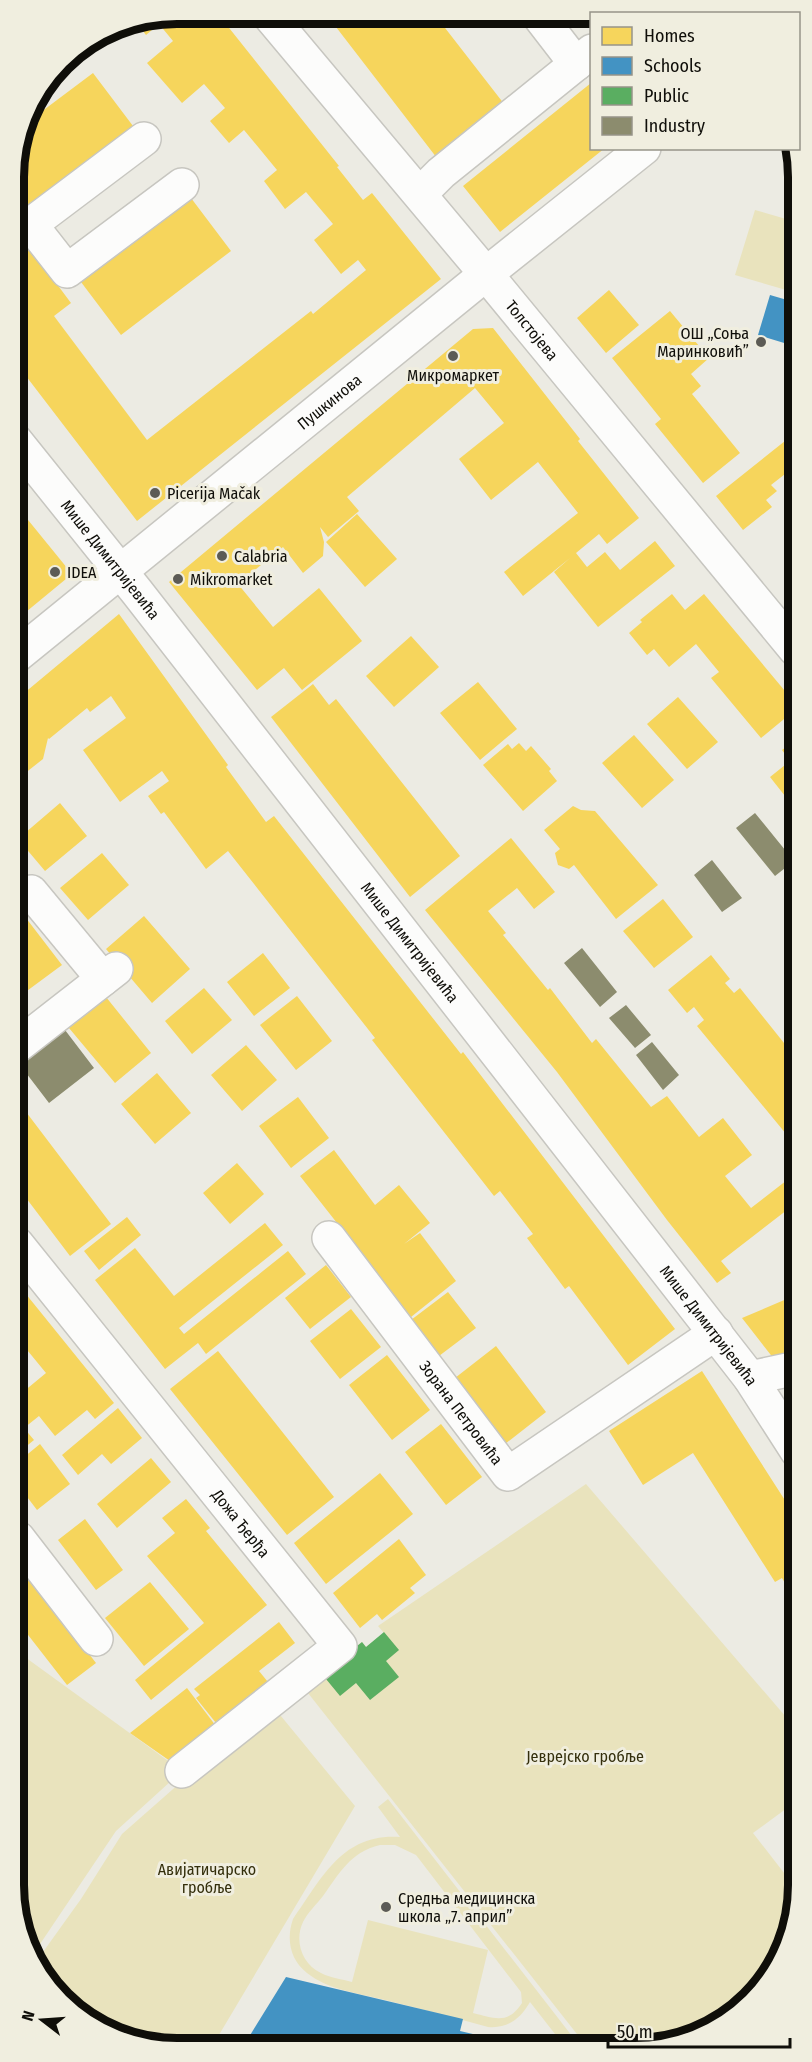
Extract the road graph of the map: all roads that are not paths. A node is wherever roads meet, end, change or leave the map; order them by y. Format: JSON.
{"nodes":[{"id":1,"x":276,"y":24,"type":"edge"},
{"id":2,"x":548,"y":24,"type":"edge"},
{"id":3,"x":584,"y":57,"type":"edge"},
{"id":4,"x":144,"y":139,"type":"dead end"},
{"id":5,"x":641,"y":150,"type":"edge"},
{"id":6,"x":182,"y":184,"type":"dead end"},
{"id":7,"x":420,"y":194,"type":"junction"},
{"id":8,"x":24,"y":230,"type":"edge"},
{"id":9,"x":24,"y":232,"type":"edge"},
{"id":10,"x":486,"y":274,"type":"junction"},
{"id":11,"x":24,"y":451,"type":"edge"},
{"id":12,"x":120,"y":571,"type":"junction"},
{"id":13,"x":788,"y":641,"type":"edge"},
{"id":14,"x":24,"y":650,"type":"edge"},
{"id":15,"x":31,"y":892,"type":"dead end"},
{"id":16,"x":24,"y":1041,"type":"edge"},
{"id":17,"x":329,"y":1238,"type":"dead end"},
{"id":18,"x":24,"y":1253,"type":"edge"},
{"id":19,"x":716,"y":1334,"type":"junction"},
{"id":20,"x":788,"y":1370,"type":"edge"},
{"id":21,"x":750,"y":1378,"type":"junction"},
{"id":22,"x":788,"y":1437,"type":"edge"},
{"id":23,"x":24,"y":1546,"type":"edge"},
{"id":24,"x":96,"y":1639,"type":"dead end"},
{"id":25,"x":182,"y":1771,"type":"dead end"}],
"edges":[{"from":1,"to":7,"type":"street","name":"Толстојева"},
{"from":2,"to":3,"type":"street"},
{"from":3,"to":7,"type":"street"},
{"from":4,"to":8,"type":"street"},
{"from":5,"to":10,"type":"street","name":"Пушкинова"},
{"from":6,"to":9,"type":"street"},
{"from":7,"to":10,"type":"street","name":"Толстојева"},
{"from":10,"to":12,"type":"street","name":"Пушкинова"},
{"from":10,"to":13,"type":"street","name":"Толстојева"},
{"from":11,"to":12,"type":"street","name":"Мише Димитријевића"},
{"from":12,"to":14,"type":"street","name":"Пушкинова"},
{"from":12,"to":19,"type":"street","name":"Мише Димитријевића"},
{"from":15,"to":16,"type":"street"},
{"from":17,"to":19,"type":"street","name":"Зорана Петровића"},
{"from":18,"to":25,"type":"street","name":"Дожа Ђерђа"},
{"from":19,"to":21,"type":"street","name":"Мише Димитријевића"},
{"from":20,"to":21,"type":"street"},
{"from":21,"to":22,"type":"street","name":"Мише Димитријевића"},
{"from":23,"to":24,"type":"street"}]}
